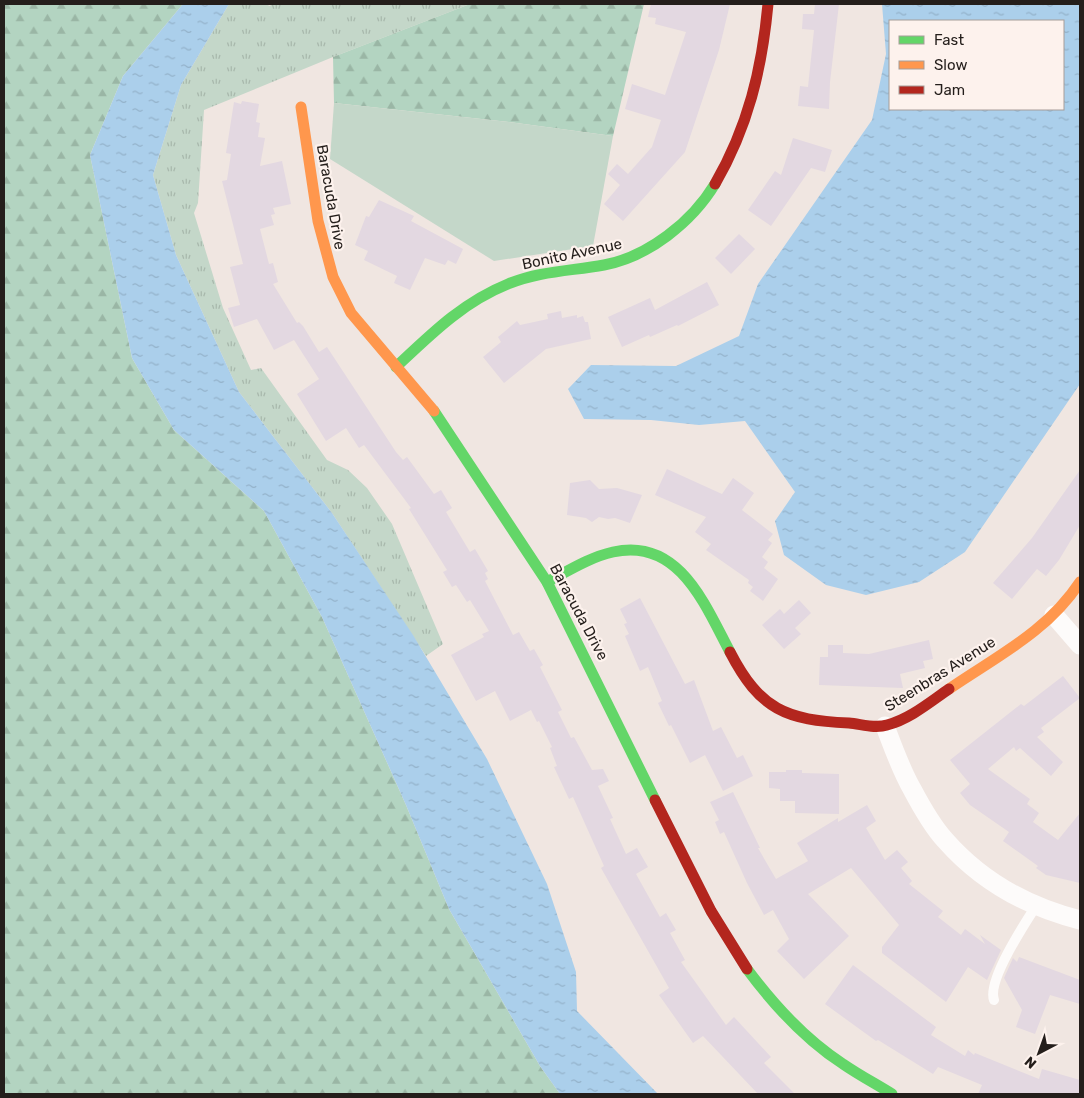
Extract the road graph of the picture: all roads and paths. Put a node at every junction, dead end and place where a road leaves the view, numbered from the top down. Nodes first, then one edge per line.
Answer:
1 (768, 4) edge
2 (301, 107) dead end
3 (396, 366) junction
4 (548, 582) junction
5 (1080, 582) edge
6 (1054, 616) junction
7 (1080, 645) edge
8 (885, 726) junction
9 (1036, 906) junction
10 (1080, 920) edge
11 (994, 1000) dead end
12 (892, 1094) edge

1 - 3 street, Bonito Avenue
2 - 3 street, Baracuda Drive
3 - 4 street, Baracuda Drive
4 - 8 street, Steenbras Avenue
4 - 12 street, Baracuda Drive
5 - 6 street, Steenbras Avenue
6 - 7 street
6 - 8 street, Steenbras Avenue
8 - 9 street
9 - 10 street
9 - 11 lane

